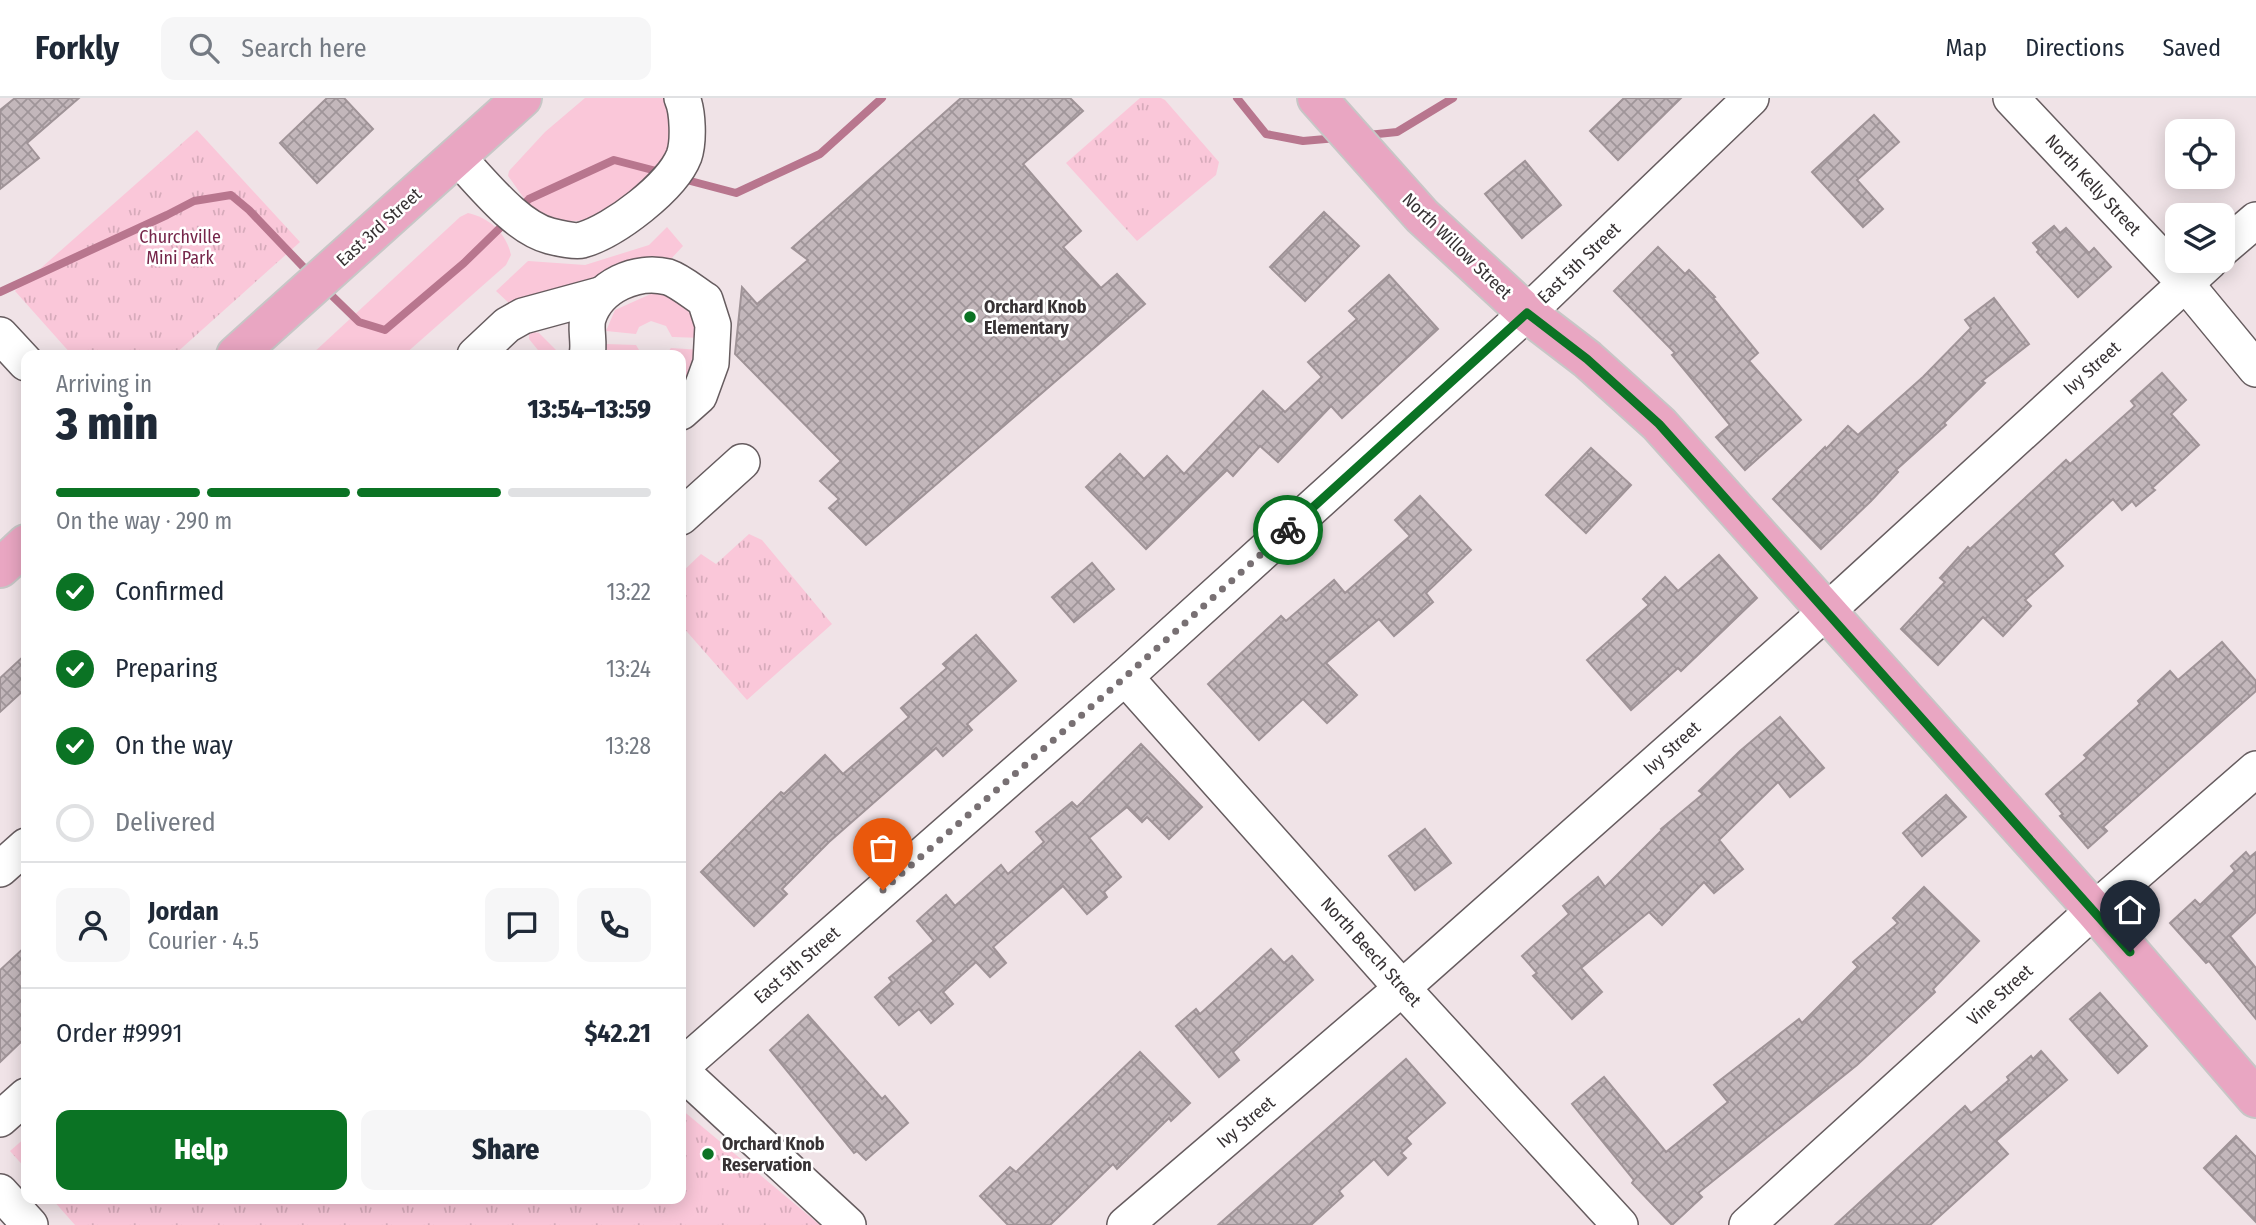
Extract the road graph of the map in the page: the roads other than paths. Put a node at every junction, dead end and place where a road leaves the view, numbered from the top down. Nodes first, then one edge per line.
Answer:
1 (522, 98) edge
2 (682, 98) edge
3 (1317, 98) edge
4 (1751, 98) edge
5 (2011, 98) edge
6 (457, 157) junction
7 (2256, 220) edge
8 (2235, 238) edge
9 (2165, 242) edge
10 (2196, 273) edge
11 (2198, 273) edge
12 (600, 295) junction
13 (1527, 313) junction
14 (0, 335) edge
15 (242, 350) edge
16 (480, 350) edge
17 (587, 350) edge
18 (21, 358) edge
19 (2256, 369) edge
20 (686, 408) edge
21 (742, 462) dead end
22 (686, 512) edge
23 (21, 549) edge
24 (0, 568) edge
25 (1826, 612) junction
26 (1125, 677) junction
27 (2256, 769) edge
28 (21, 850) edge
29 (0, 869) edge
30 (2094, 910) junction
31 (1402, 988) junction
32 (686, 1065) edge
33 (686, 1074) edge
34 (2256, 1098) edge
35 (21, 1100) edge
36 (0, 1119) edge
37 (0, 1192) edge
38 (30, 1225) edge
39 (848, 1225) edge
40 (1125, 1225) edge
41 (1620, 1225) edge
42 (1747, 1225) edge

1 - 6 main road, East 3rd Street
2 - 6 street
3 - 13 main road, North Willow Street
4 - 13 street, East 5th Street
5 - 9 street, North Kelly Street
6 - 15 main road, East 3rd Street
7 - 8 street
10 - 25 street, Ivy Street
11 - 19 street, North Kelly Street
12 - 16 street
12 - 17 street
12 - 20 street
13 - 25 main road, North Willow Street
13 - 26 street, East 5th Street
14 - 18 street
21 - 22 street
23 - 24 main road
25 - 30 main road, North Willow Street
25 - 31 street, Ivy Street
26 - 31 street, North Beech Street
26 - 32 street, East 5th Street
27 - 30 street, Vine Street
28 - 29 street
30 - 34 main road, North Willow Street
30 - 42 street, Vine Street
31 - 40 street, Ivy Street
31 - 41 street, North Beech Street
33 - 39 street
35 - 36 street
37 - 38 street

